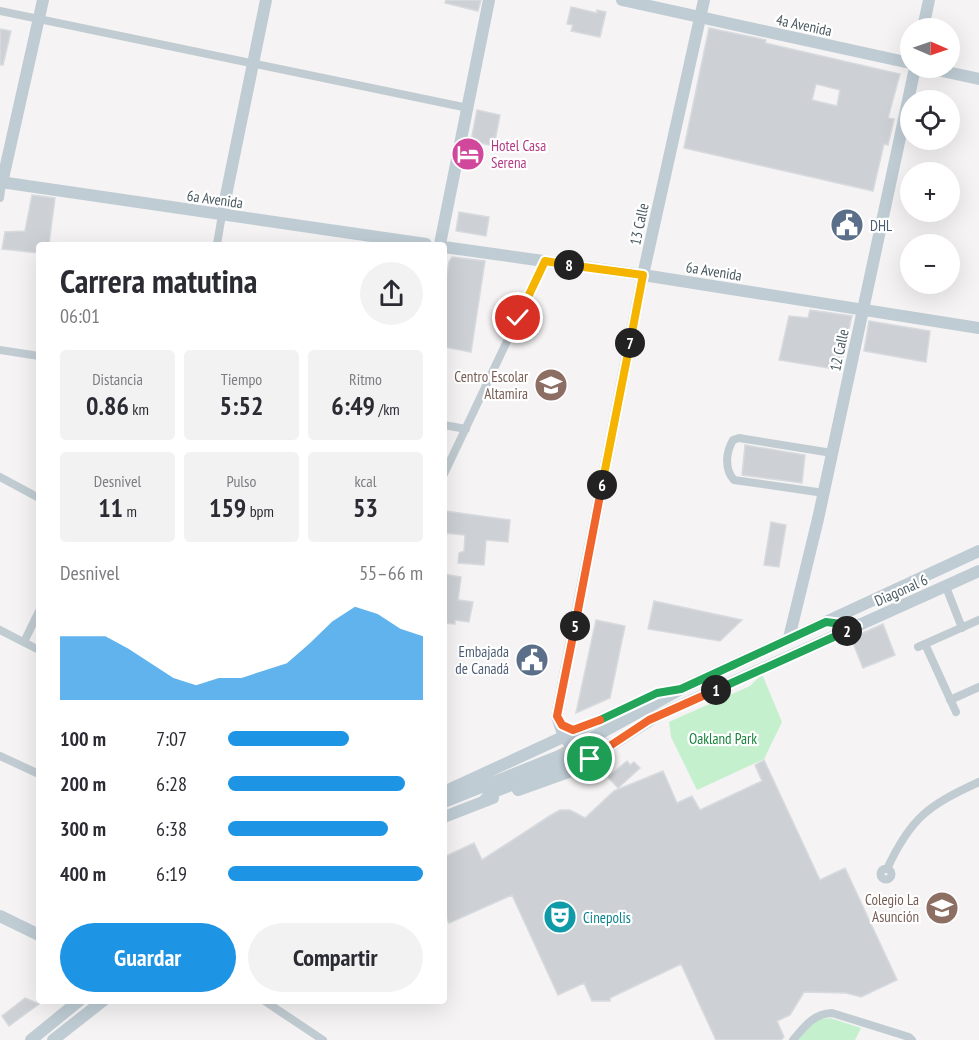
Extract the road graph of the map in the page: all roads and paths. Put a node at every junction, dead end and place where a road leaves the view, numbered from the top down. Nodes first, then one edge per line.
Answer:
1 (43, 0) edge
2 (266, 0) edge
3 (489, 0) edge
4 (622, 0) edge
5 (704, 0) edge
6 (929, 0) edge
7 (0, 11) edge
8 (700, 17) junction
9 (925, 18) edge
10 (39, 19) junction
11 (900, 61) edge
12 (252, 63) junction
13 (960, 75) edge
14 (913, 78) edge
15 (979, 79) edge
16 (468, 108) junction
17 (1, 182) edge
18 (0, 198) edge
19 (222, 215) junction
20 (217, 242) edge
21 (412, 242) edge
22 (440, 242) edge
23 (447, 247) edge
24 (545, 261) junction
25 (643, 275) junction
26 (862, 310) junction
27 (979, 328) edge
28 (0, 350) edge
29 (36, 356) edge
30 (447, 426) edge
31 (466, 429) junction
32 (832, 453) junction
33 (447, 468) edge
34 (0, 477) edge
35 (824, 493) junction
36 (36, 496) edge
37 (979, 551) edge
38 (979, 572) edge
39 (946, 587) junction
40 (800, 597) junction
41 (36, 617) edge
42 (979, 620) edge
43 (826, 622) junction
44 (857, 626) junction
45 (962, 628) junction
46 (0, 630) edge
47 (789, 638) junction
48 (24, 642) junction
49 (36, 648) edge
50 (979, 687) edge
51 (681, 689) junction
52 (950, 700) junction
53 (956, 712) dead end
54 (557, 716) junction
55 (578, 730) junction
56 (564, 737) junction
57 (588, 740) tunnel mouth
58 (0, 756) edge
59 (559, 756) tunnel mouth
60 (36, 773) edge
61 (979, 782) edge
62 (447, 791) edge
63 (485, 800) junction
64 (447, 801) edge
65 (447, 816) edge
66 (887, 869) dead end
67 (0, 916) edge
68 (36, 934) edge
69 (75, 1004) edge
70 (99, 1004) edge
71 (269, 1004) edge
72 (31, 1040) edge
73 (53, 1040) edge
74 (323, 1040) edge
75 (793, 1040) edge
76 (912, 1040) edge

1 - 10 street
2 - 12 street
3 - 16 street
4 - 8 street, 4a Avenida
5 - 8 street, 13 Calle
6 - 9 street
7 - 10 street
8 - 11 street, 4a Avenida
8 - 25 street, 13 Calle
10 - 12 street
10 - 17 street
12 - 16 street
12 - 19 street
13 - 15 street
14 - 26 street, 12 Calle
16 - 22 street
17 - 18 street
17 - 19 street, 6a Avenida
19 - 20 street
19 - 21 street, 6a Avenida
23 - 24 street, 6a Avenida
24 - 25 street, 6a Avenida
24 - 31 street
25 - 26 street, 6a Avenida
25 - 54 street, 13 Calle
26 - 27 street, 6a Avenida
26 - 32 street, 12 Calle
28 - 29 street
30 - 31 street
31 - 33 street
32 - 35 street, 12 Calle
32 - 35 street
34 - 36 street
35 - 40 street, 12 Calle
37 - 43 street, Diagonal 6
38 - 39 street, Diagonal 6
39 - 44 street, Diagonal 6
39 - 45 street
40 - 43 street
40 - 47 street, 12 Calle
41 - 48 street
42 - 45 street
43 - 44 street
43 - 47 street, Diagonal 6
44 - 63 street, Diagonal 6
45 - 52 street
46 - 48 street
47 - 51 street, Diagonal 6
48 - 49 street
50 - 52 street
51 - 55 street
51 - 57 street, Diagonal 6
52 - 53 street
54 - 55 street
54 - 56 street, 13 Calle
55 - 56 street
56 - 62 street
56 - 63 street, 13 Calle
58 - 60 street
59 - 64 street
61 - 66 street
63 - 65 street, Diagonal 6
67 - 68 street
69 - 72 street
70 - 73 street
71 - 74 street
75 - 76 street

